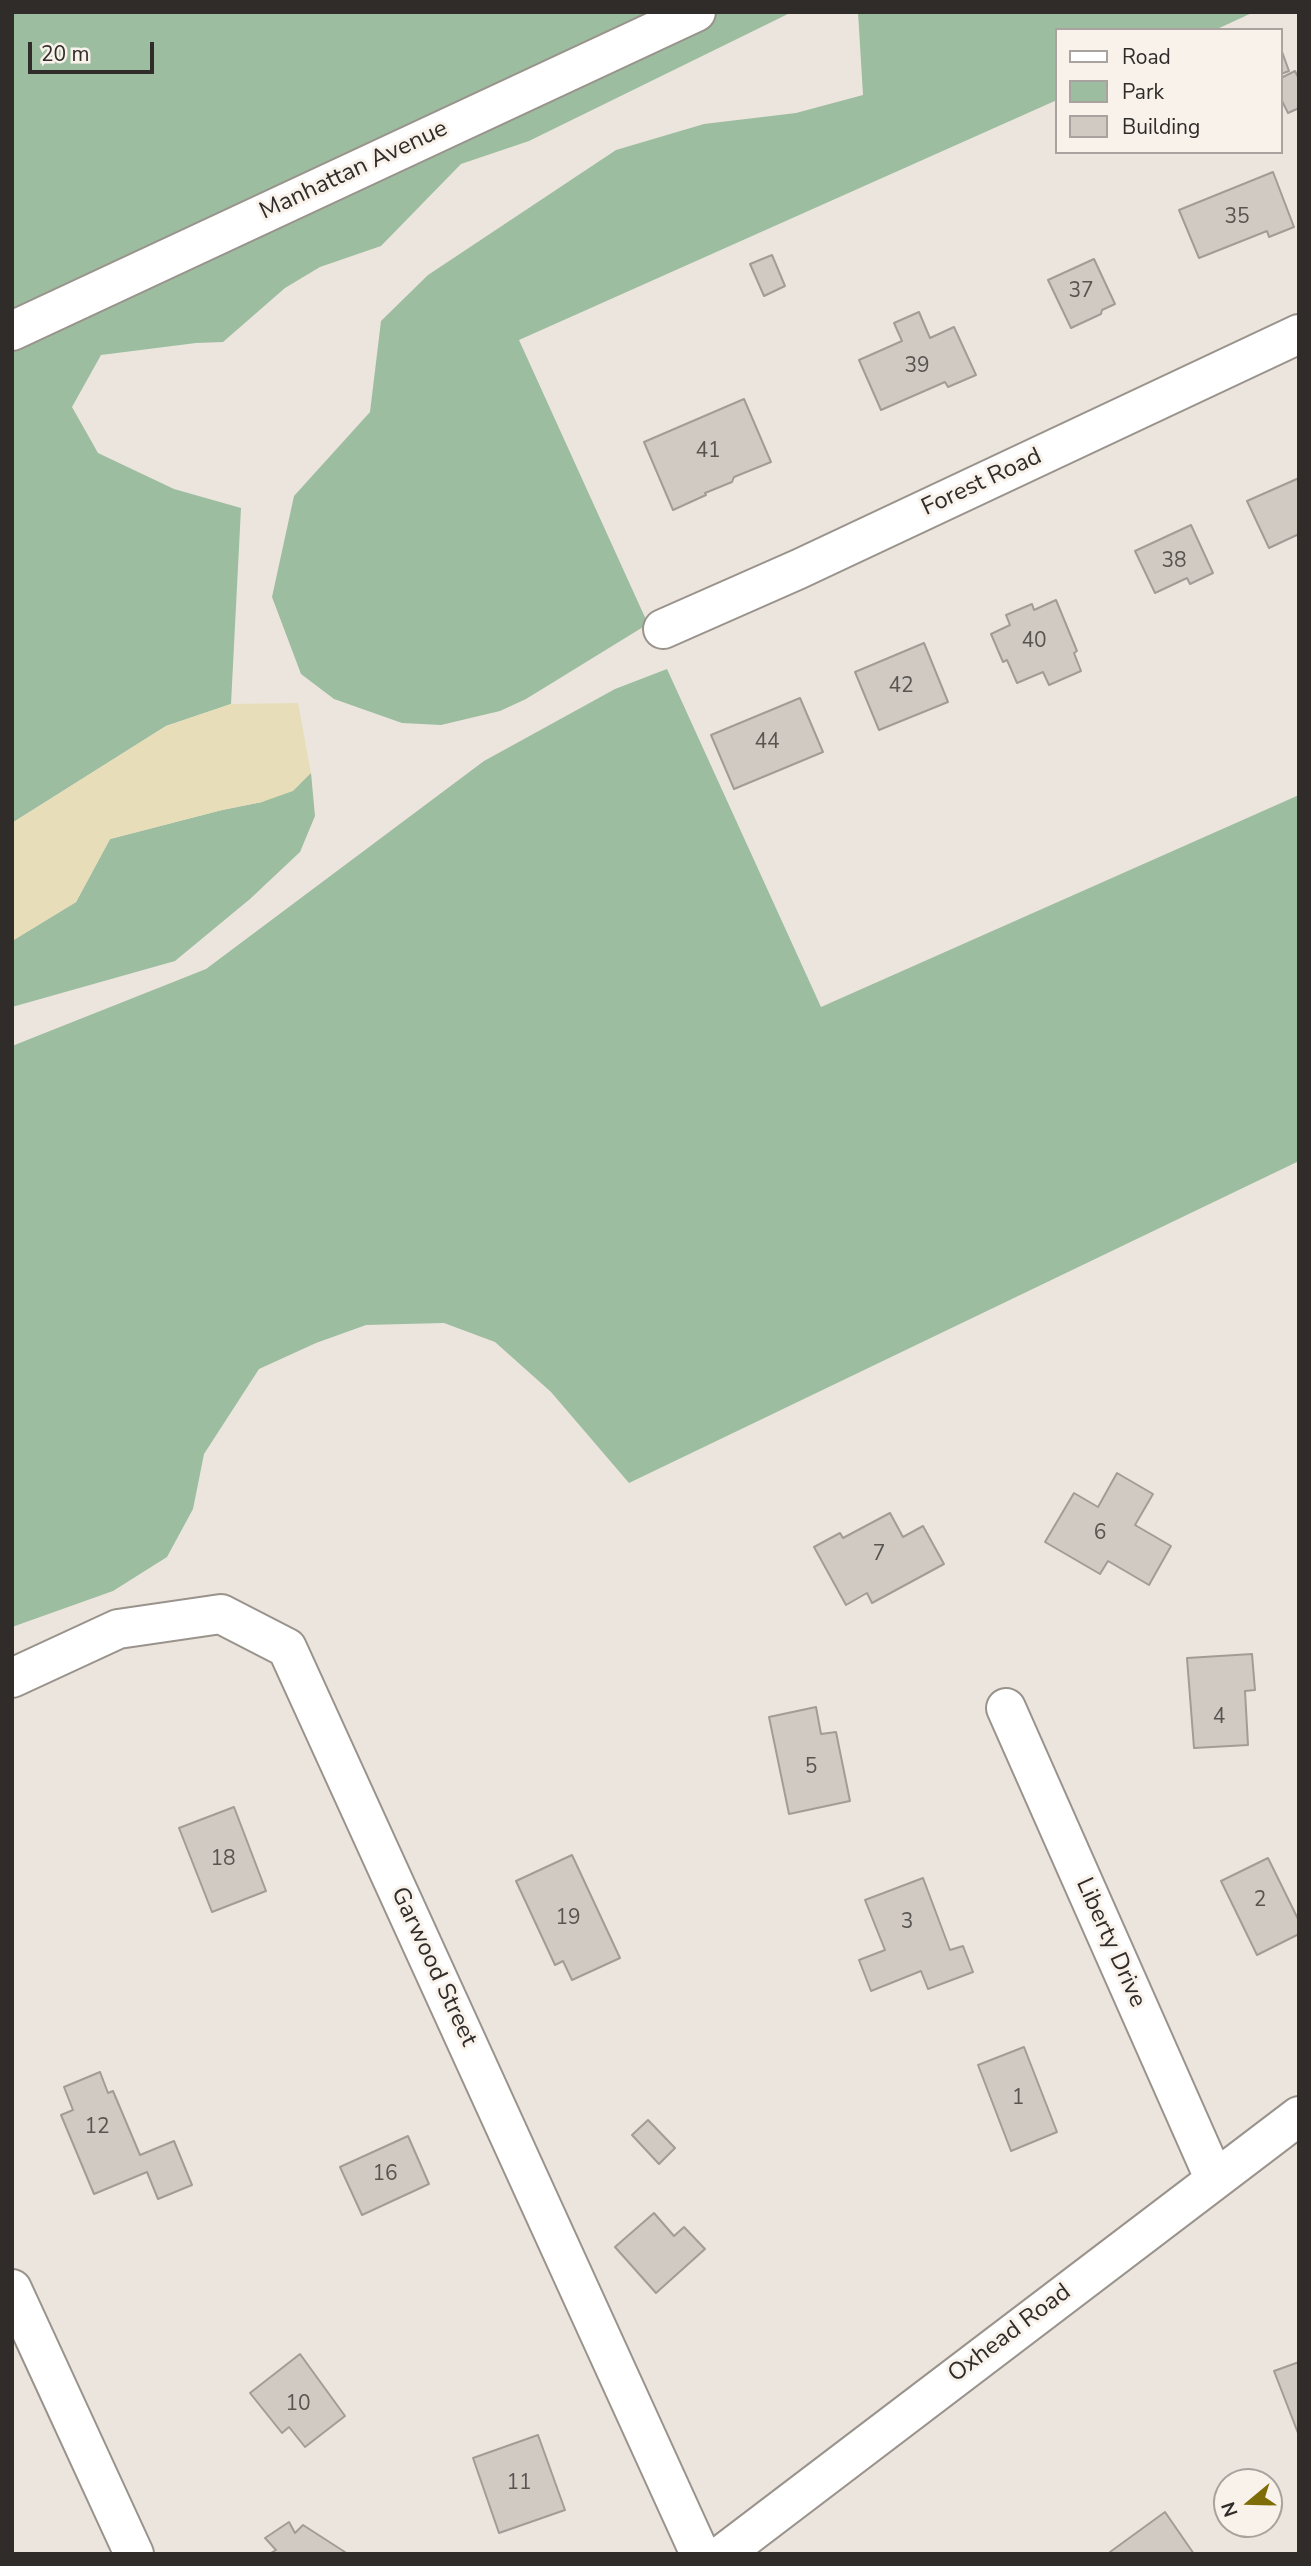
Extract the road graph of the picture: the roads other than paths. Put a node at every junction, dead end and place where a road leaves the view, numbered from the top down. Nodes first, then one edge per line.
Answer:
1 (696, 12) edge
2 (12, 331) edge
3 (1299, 334) edge
4 (663, 629) dead end
5 (12, 1677) edge
6 (1006, 1708) dead end
7 (1299, 2116) edge
8 (1214, 2178) junction
9 (12, 2289) edge
10 (134, 2554) edge
11 (700, 2554) edge
12 (723, 2554) edge

1 - 2 street, Manhattan Avenue
3 - 4 street, Forest Road
5 - 11 street, Garwood Street
6 - 8 street, Liberty Drive
7 - 8 street, Oxhead Road
8 - 12 street, Oxhead Road
9 - 10 street

